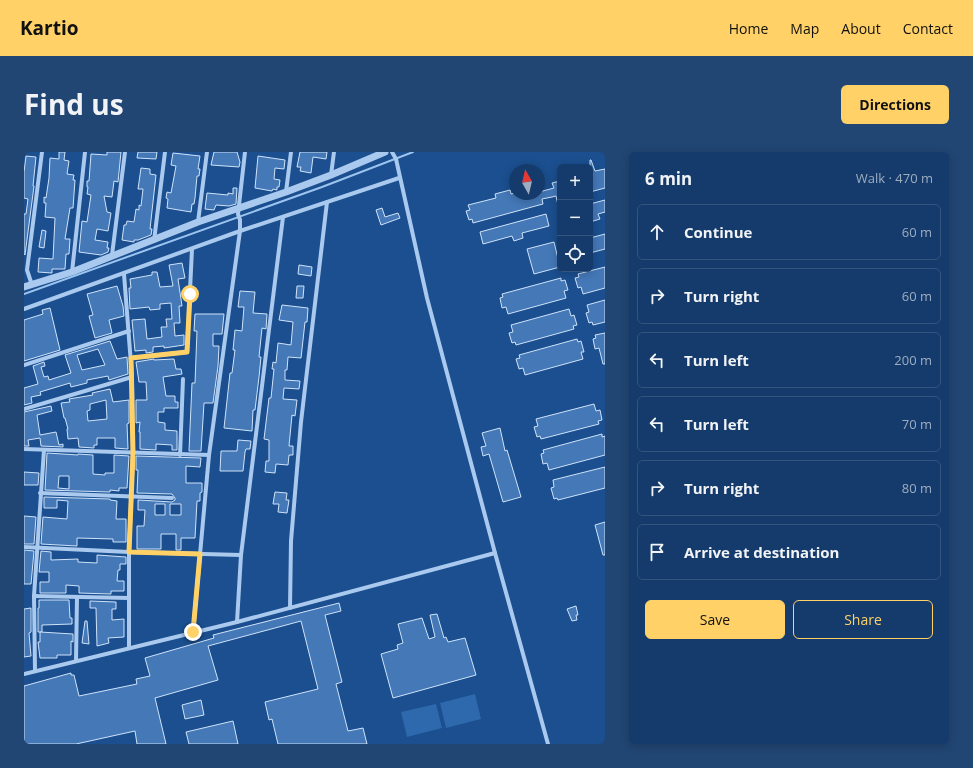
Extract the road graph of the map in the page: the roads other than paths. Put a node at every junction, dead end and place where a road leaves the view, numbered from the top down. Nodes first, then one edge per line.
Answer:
1 (42, 152) edge
2 (85, 152) edge
3 (126, 152) edge
4 (165, 152) edge
5 (207, 152) edge
6 (245, 152) edge
7 (291, 152) edge
8 (334, 152) edge
9 (385, 152) edge
10 (393, 153) edge
11 (376, 154) edge
12 (331, 175) junction
13 (399, 178) junction
14 (286, 192) junction
15 (327, 202) junction
16 (238, 211) junction
17 (283, 217) junction
18 (198, 222) junction
19 (240, 231) junction
20 (154, 241) junction
21 (192, 249) junction
22 (112, 255) junction
23 (72, 272) junction
24 (124, 274) junction
25 (32, 285) junction
26 (24, 287) edge
27 (24, 309) edge
28 (129, 331) junction
29 (131, 358) junction
30 (24, 365) edge
31 (132, 377) junction
32 (183, 379) dead end
33 (24, 409) edge
34 (24, 449) edge
35 (44, 450) junction
36 (133, 453) junction
37 (180, 455) junction
38 (209, 455) junction
39 (40, 493) junction
40 (131, 497) junction
41 (172, 498) dead end
42 (24, 547) edge
43 (38, 548) junction
44 (129, 552) junction
45 (495, 553) junction
46 (200, 554) junction
47 (241, 555) junction
48 (34, 596) junction
49 (77, 597) junction
50 (129, 598) junction
51 (290, 608) junction
52 (237, 622) junction
53 (193, 632) junction
54 (130, 648) junction
55 (76, 661) junction
56 (35, 671) junction
57 (24, 674) edge
58 (548, 744) edge

1 - 25 street
2 - 23 street
3 - 22 street
4 - 20 street
5 - 18 street
6 - 16 street
7 - 14 street
8 - 12 street
9 - 11 street
10 - 13 street
11 - 12 street
12 - 14 street
13 - 15 street
13 - 45 street
14 - 16 street
15 - 17 street
15 - 51 street
16 - 18 street
16 - 19 street
17 - 19 street
17 - 47 street
18 - 20 street
19 - 21 street
19 - 38 street
20 - 22 street
21 - 24 street
21 - 29 street
22 - 23 street
23 - 25 street
24 - 27 street
24 - 28 street
25 - 26 street
28 - 29 street
28 - 30 street
29 - 31 street
31 - 33 street
31 - 36 street
32 - 37 street
34 - 35 street
35 - 36 street
35 - 39 street
36 - 37 street
36 - 40 street
37 - 38 street
38 - 46 street
39 - 40 street
39 - 43 street
40 - 41 street
40 - 44 street
42 - 43 street
43 - 44 street
43 - 48 street
44 - 46 street
44 - 50 street
45 - 51 street
45 - 58 street
46 - 47 street
46 - 53 street
47 - 52 street
48 - 49 street
48 - 56 street
49 - 50 street
49 - 55 street
50 - 54 street
51 - 52 street
52 - 53 street
53 - 54 street
54 - 55 street
55 - 56 street
56 - 57 street

